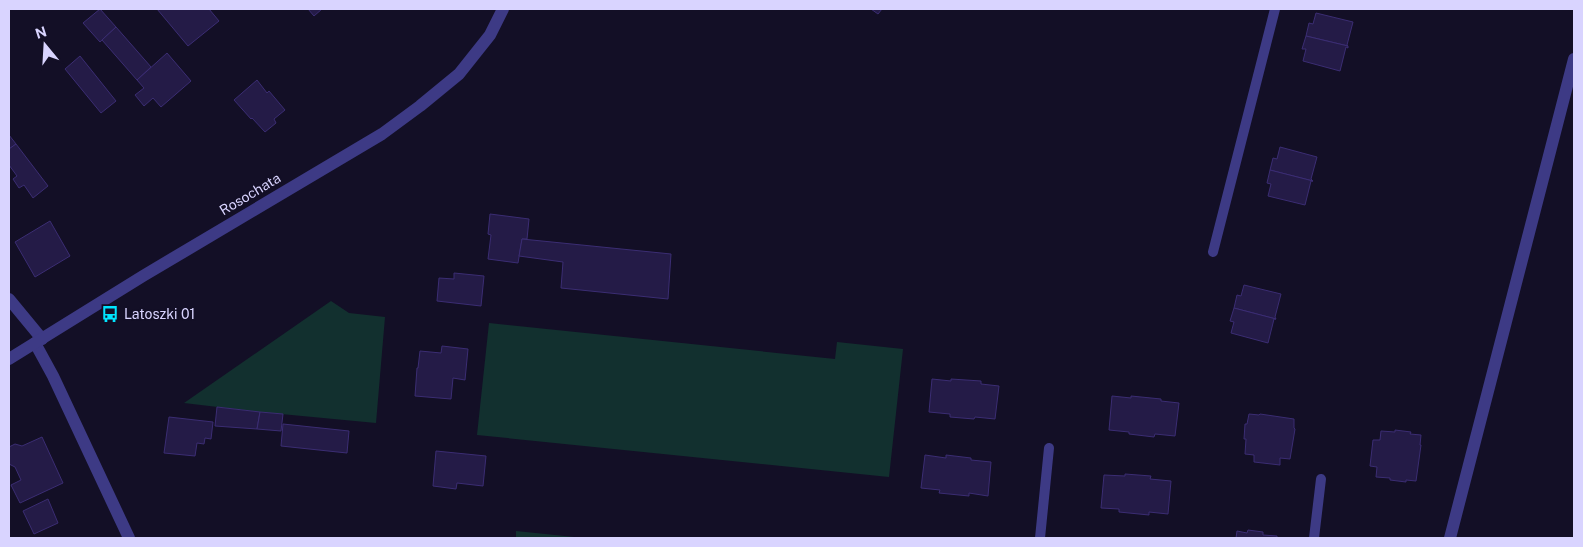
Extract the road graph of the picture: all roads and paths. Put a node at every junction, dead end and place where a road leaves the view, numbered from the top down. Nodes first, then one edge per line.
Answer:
1 (502, 9) edge
2 (1275, 9) edge
3 (1574, 58) edge
4 (1213, 252) dead end
5 (9, 299) edge
6 (38, 341) junction
7 (9, 359) edge
8 (1049, 448) dead end
9 (1321, 479) dead end
10 (129, 538) edge
11 (1040, 538) edge
12 (1314, 538) edge
13 (1450, 538) edge

1 - 6 street, Rosochata
2 - 4 lane
3 - 13 street
5 - 6 street
6 - 7 street, Rosochata
6 - 10 street
8 - 11 lane
9 - 12 lane

